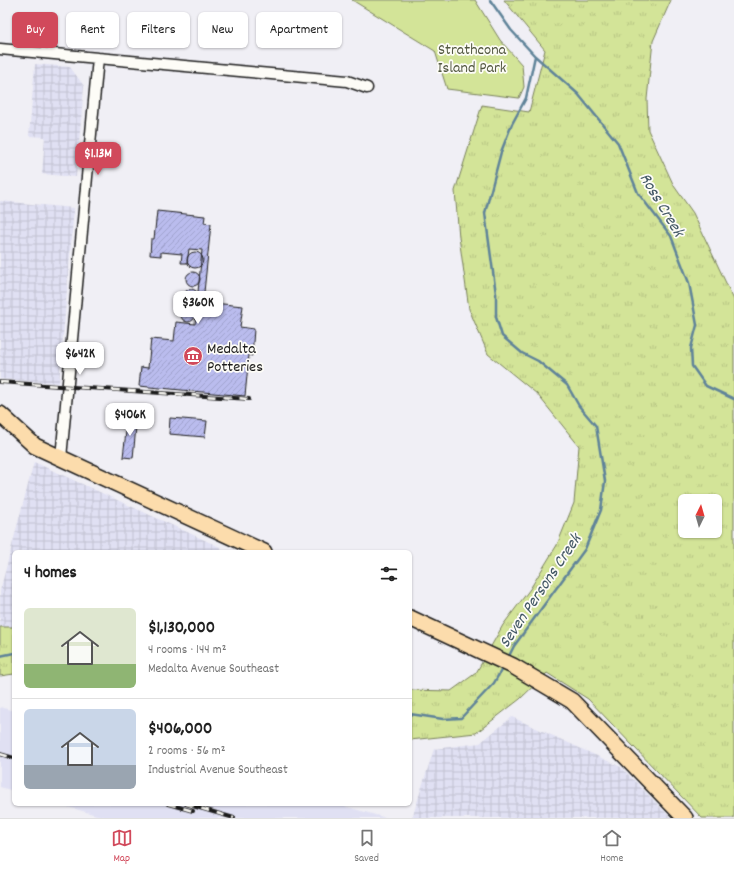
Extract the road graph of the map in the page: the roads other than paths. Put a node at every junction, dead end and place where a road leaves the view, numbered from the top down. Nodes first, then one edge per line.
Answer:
1 (0, 49) edge
2 (98, 58) junction
3 (367, 88) dead end
4 (0, 414) edge
5 (61, 458) junction
6 (260, 550) edge
7 (412, 619) edge
8 (685, 818) edge

1 - 2 street
2 - 3 street
2 - 5 street
4 - 5 main road
5 - 6 main road
7 - 8 main road

